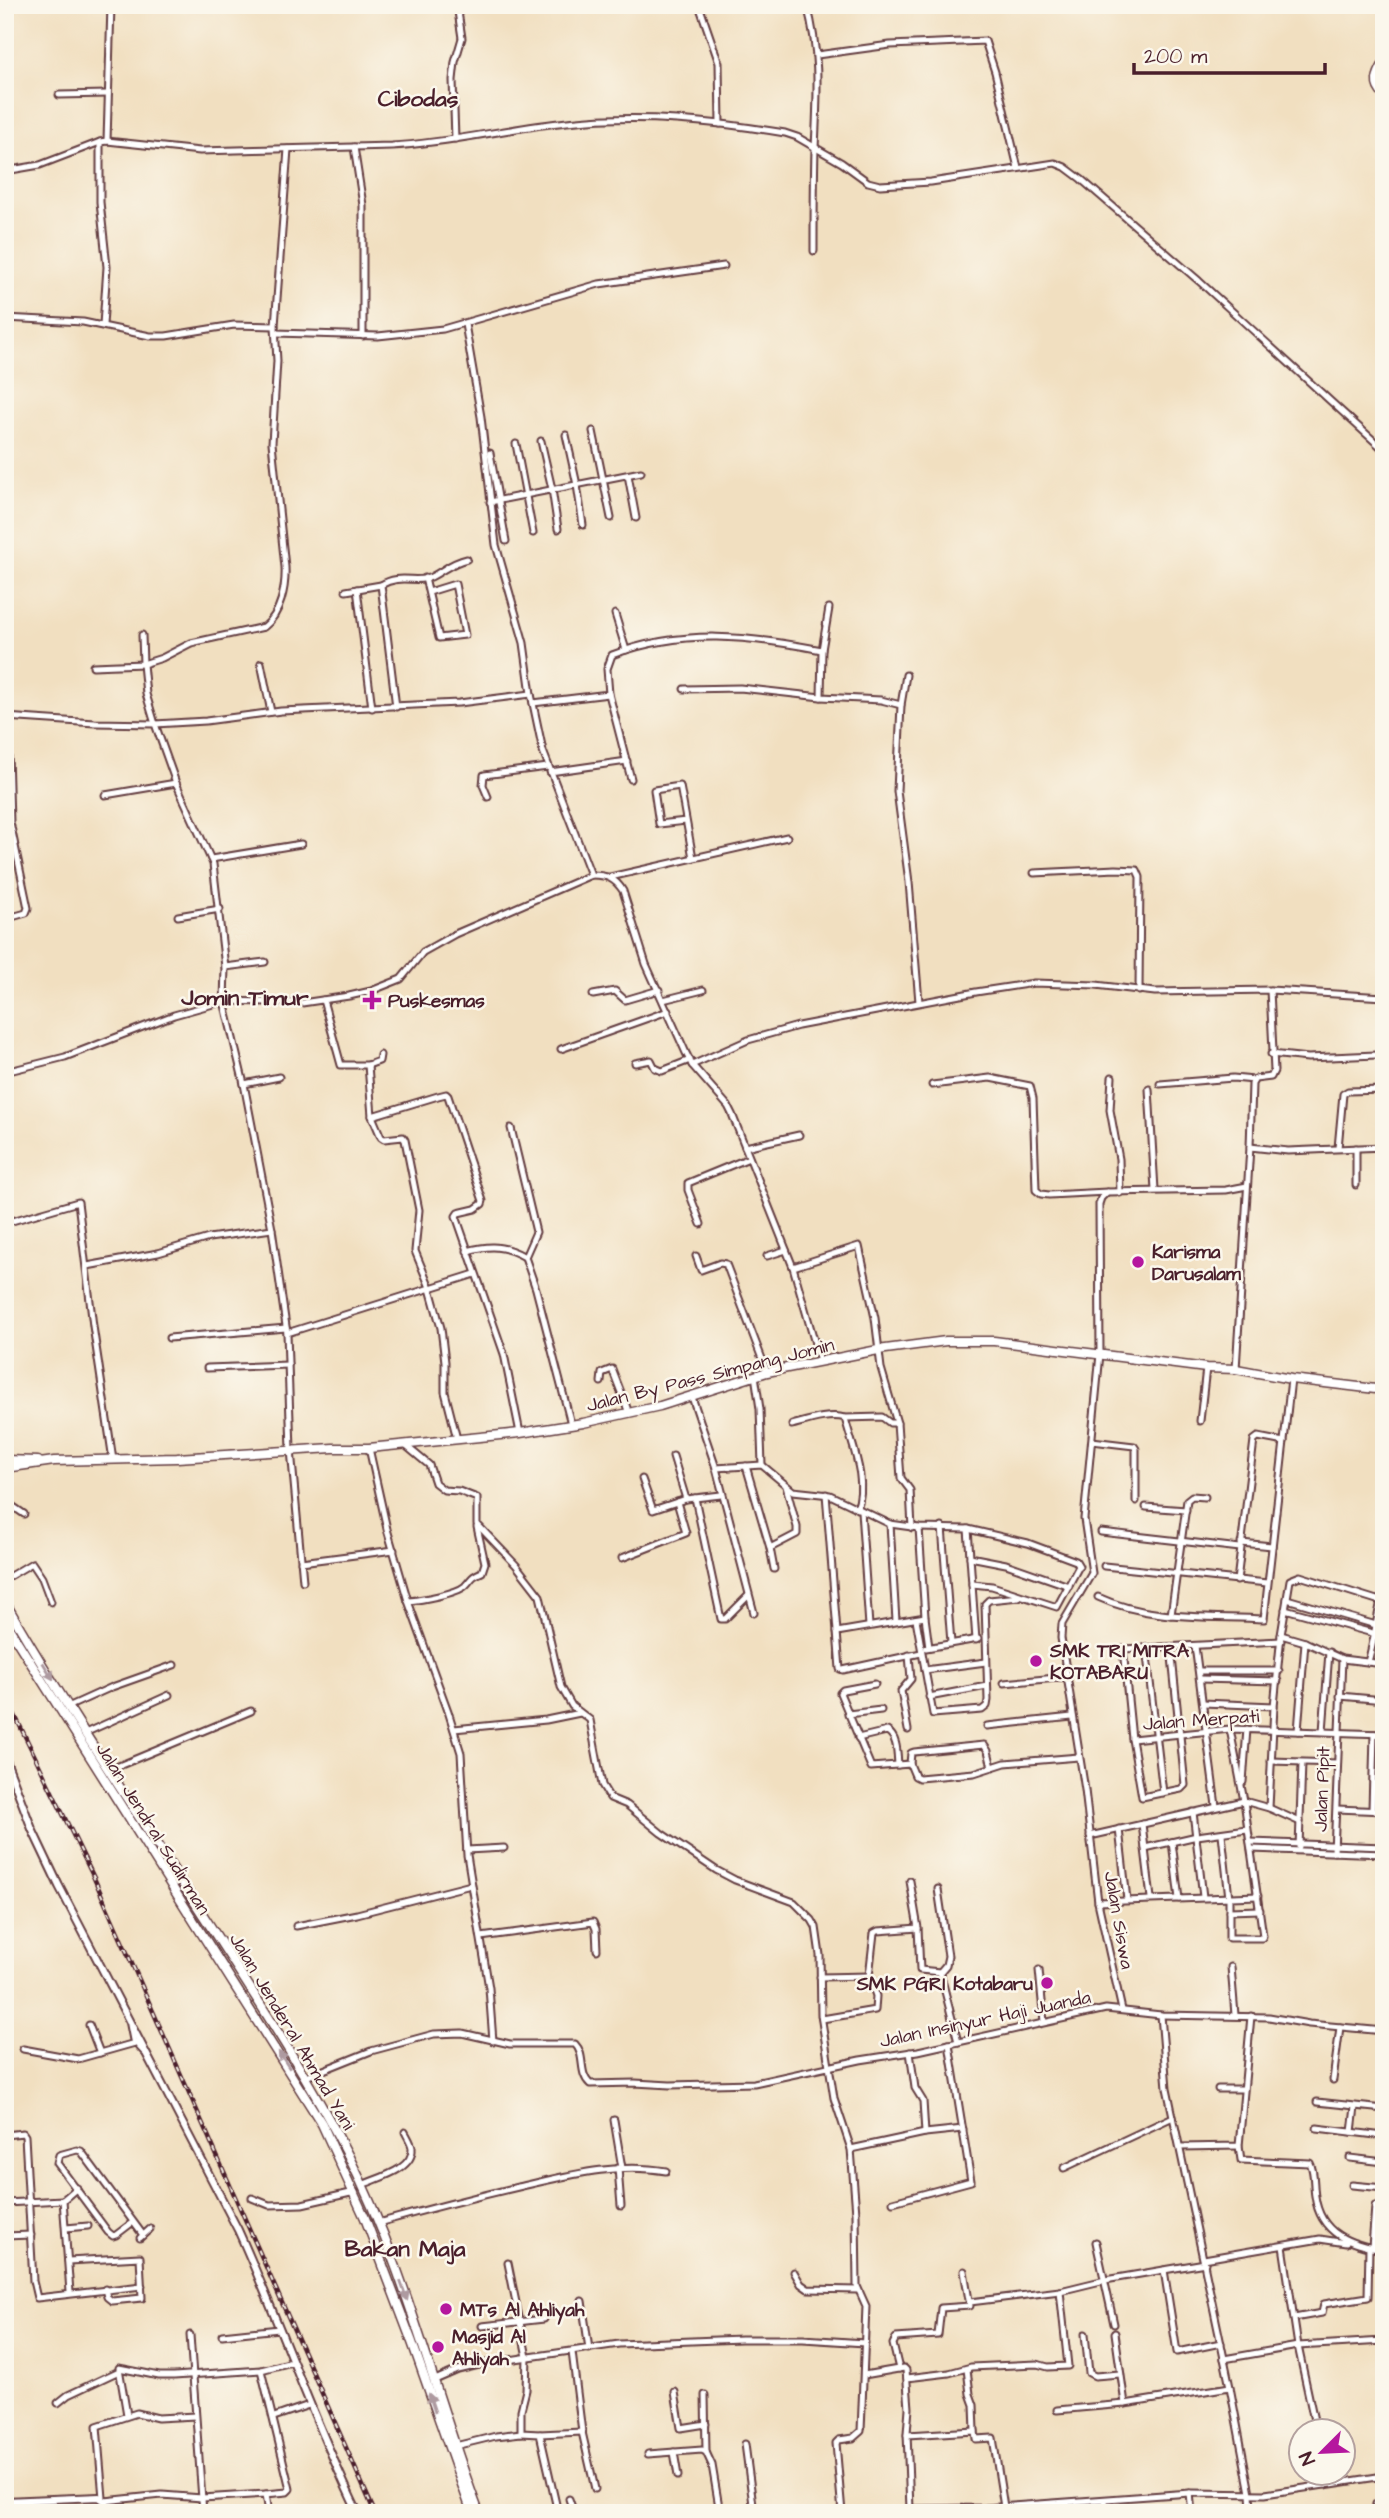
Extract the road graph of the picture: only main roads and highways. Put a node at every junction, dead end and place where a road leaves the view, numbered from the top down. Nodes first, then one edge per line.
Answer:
1 (1384, 62) edge
2 (1384, 96) edge
3 (1384, 1390) edge
4 (5, 1460) edge
5 (41, 1462) junction
6 (5, 1468) edge
7 (5, 1602) edge
8 (5, 1622) edge
9 (472, 2513) edge
10 (479, 2513) edge

1 - 2 main road
3 - 5 highway, Jalan By Pass Simpang Jomin
4 - 5 highway, Jalan By Pass Simpang Jomin
5 - 6 highway, Jalan By Pass Simpang Jomin
7 -> 10 highway, Jalan Jenderal Ahmad Yani
9 -> 8 highway, Jalan Jendral Sudirman

